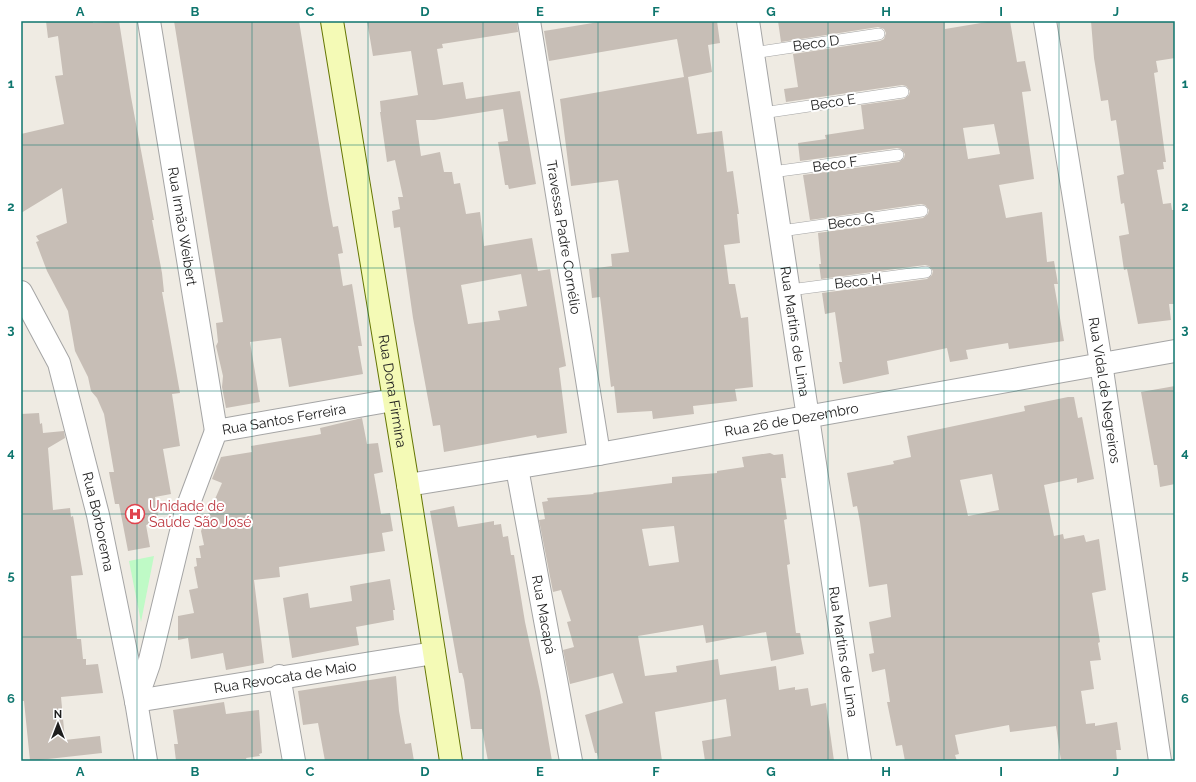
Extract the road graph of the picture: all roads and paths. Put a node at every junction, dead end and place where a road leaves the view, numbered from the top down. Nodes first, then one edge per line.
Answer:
1 (149, 21) edge
2 (332, 21) edge
3 (529, 21) edge
4 (748, 21) edge
5 (1045, 21) edge
6 (879, 34) dead end
7 (753, 53) junction
8 (903, 92) dead end
9 (762, 113) junction
10 (898, 155) dead end
11 (772, 172) junction
12 (922, 211) dead end
13 (781, 231) junction
14 (926, 272) dead end
15 (790, 290) junction
16 (21, 292) edge
17 (1175, 351) edge
18 (1101, 363) junction
19 (393, 400) junction
20 (808, 416) junction
21 (216, 431) junction
22 (599, 454) junction
23 (517, 468) junction
24 (408, 485) junction
25 (434, 652) junction
26 (279, 676) junction
27 (136, 701) junction
28 (146, 761) edge
29 (294, 761) edge
30 (451, 761) edge
31 (571, 761) edge
32 (860, 761) edge
33 (1160, 761) edge

1 - 21 street, Rua Irmão Weibert
2 - 19 street, Rua Dona Firmina
3 - 22 street, Travessa Padre Cornélio
4 - 7 street, Rua Martins de Lima
5 - 18 street, Rua Vidal de Negreiros
6 - 7 lane, Beco D
7 - 9 street, Rua Martins de Lima
8 - 9 lane, Beco E
9 - 11 street, Rua Martins de Lima
10 - 11 lane, Beco F
11 - 13 street, Rua Martins de Lima
12 - 13 lane, Beco G
13 - 15 street, Rua Martins de Lima
14 - 15 lane, Beco H
15 - 20 street, Rua Martins de Lima
16 - 27 street, Rua Borborema
17 - 18 street, Rua 26 de Dezembro
18 - 20 street, Rua 26 de Dezembro
18 - 33 street, Rua Vidal de Negreiros
19 - 21 street, Rua Santos Ferreira
19 - 24 street, Rua Dona Firmina
20 - 22 street, Rua 26 de Dezembro
20 - 32 street, Rua Martins de Lima
21 - 27 street, Rua Santos Ferreira
22 - 23 street, Rua 26 de Dezembro
23 - 24 street, Rua 26 de Dezembro
23 - 31 street, Rua Macapá
24 - 25 street, Rua Dona Firmina
25 - 26 street, Rua Revocata de Maio
25 - 30 street, Rua Dona Firmina
26 - 27 street, Rua Revocata de Maio
26 - 29 street
27 - 28 street, Rua Borborema

